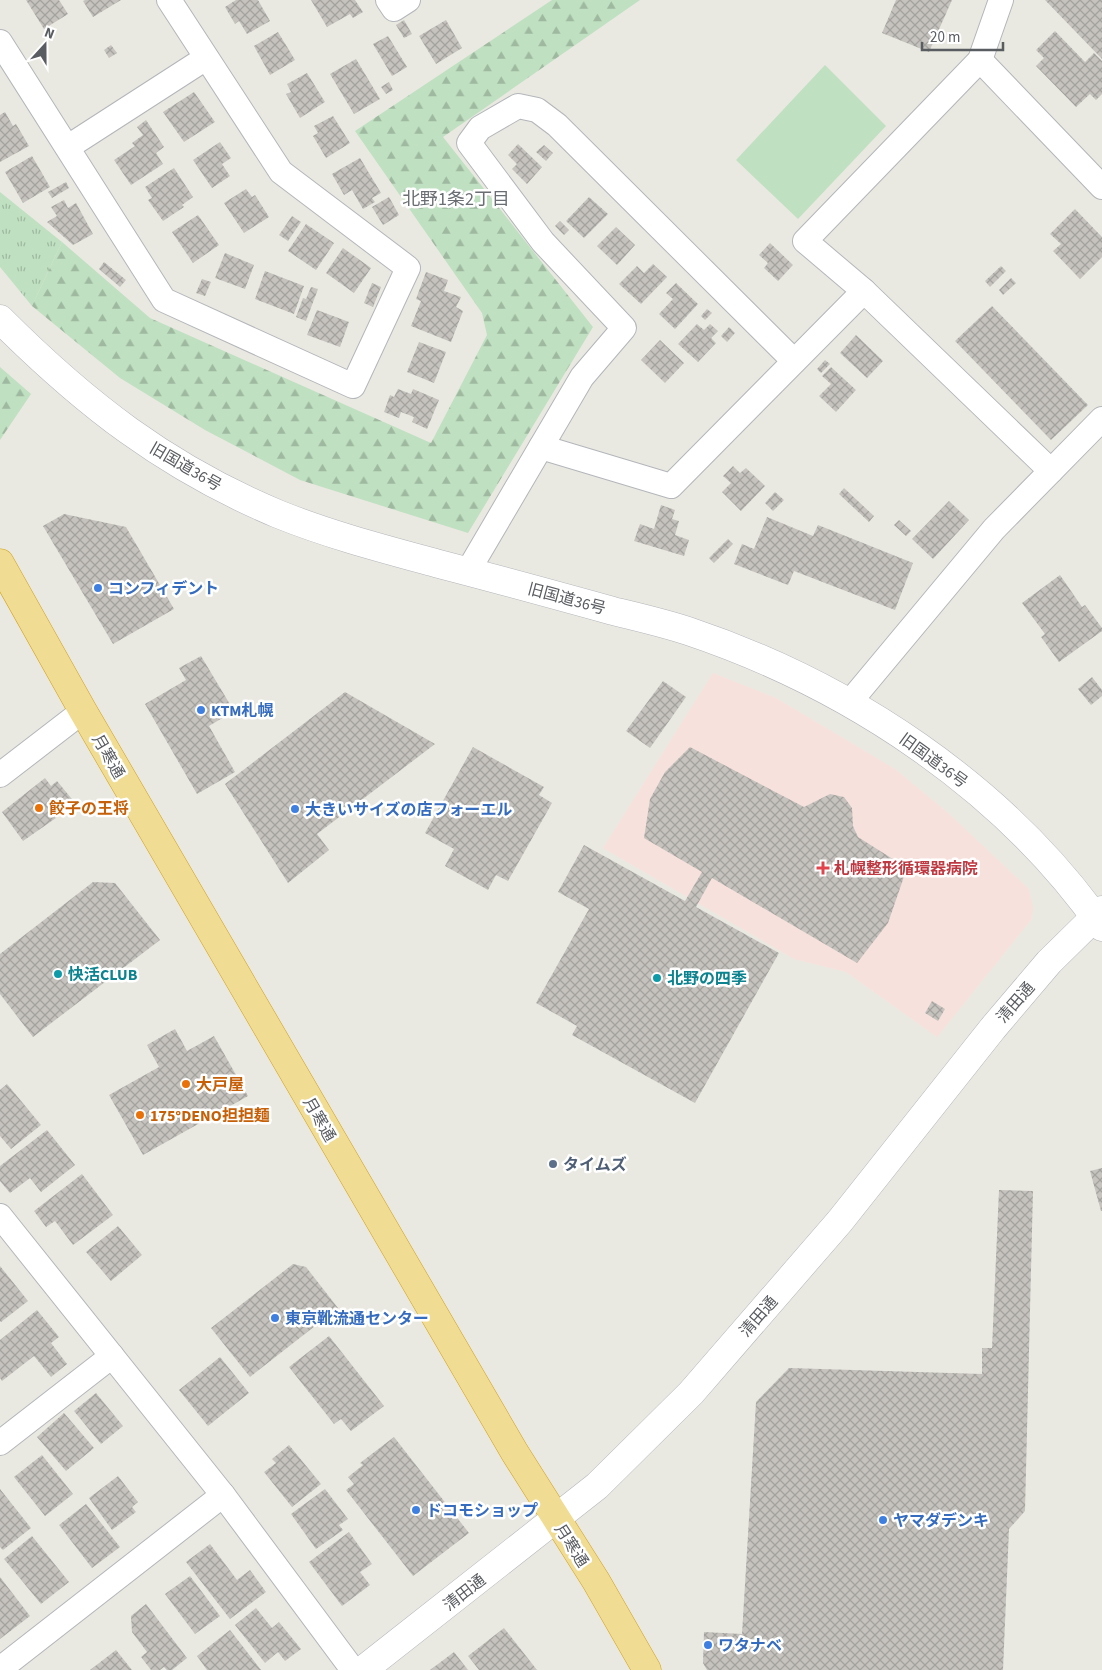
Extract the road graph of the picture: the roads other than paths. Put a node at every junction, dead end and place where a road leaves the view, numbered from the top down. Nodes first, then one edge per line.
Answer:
1 (169, 0) edge
2 (388, 0) edge
3 (408, 0) edge
4 (1001, 0) edge
5 (0, 42) edge
6 (206, 58) junction
7 (980, 60) junction
8 (68, 147) junction
9 (1102, 187) edge
10 (864, 291) junction
11 (0, 319) edge
12 (794, 361) junction
13 (1102, 419) edge
14 (542, 448) junction
15 (1051, 471) junction
16 (0, 563) edge
17 (468, 571) junction
18 (849, 703) junction
19 (84, 711) junction
20 (0, 775) edge
21 (1100, 918) edge
22 (0, 1216) edge
23 (112, 1356) junction
24 (0, 1443) edge
25 (223, 1495) junction
26 (555, 1520) junction
27 (0, 1669) edge
28 (352, 1670) edge
29 (363, 1670) edge
30 (648, 1670) edge

1 - 6 street
2 - 3 street
4 - 7 street
5 - 8 street
6 - 8 street
6 - 8 street
7 - 9 street
7 - 10 street
10 - 12 street
10 - 15 street
11 - 17 street, 旧国道36号
12 - 14 street
12 - 14 street
13 - 15 street
14 - 17 street
15 - 18 street
16 - 19 highway, 月寒通
17 - 18 street, 旧国道36号
18 - 21 street, 旧国道36号
19 - 20 street
19 - 26 highway, 月寒通
21 - 26 street, 清田通
22 - 23 street
23 - 24 street
23 - 25 street
25 - 27 street
25 - 28 street
26 - 29 street, 清田通
26 - 30 highway, 月寒通

